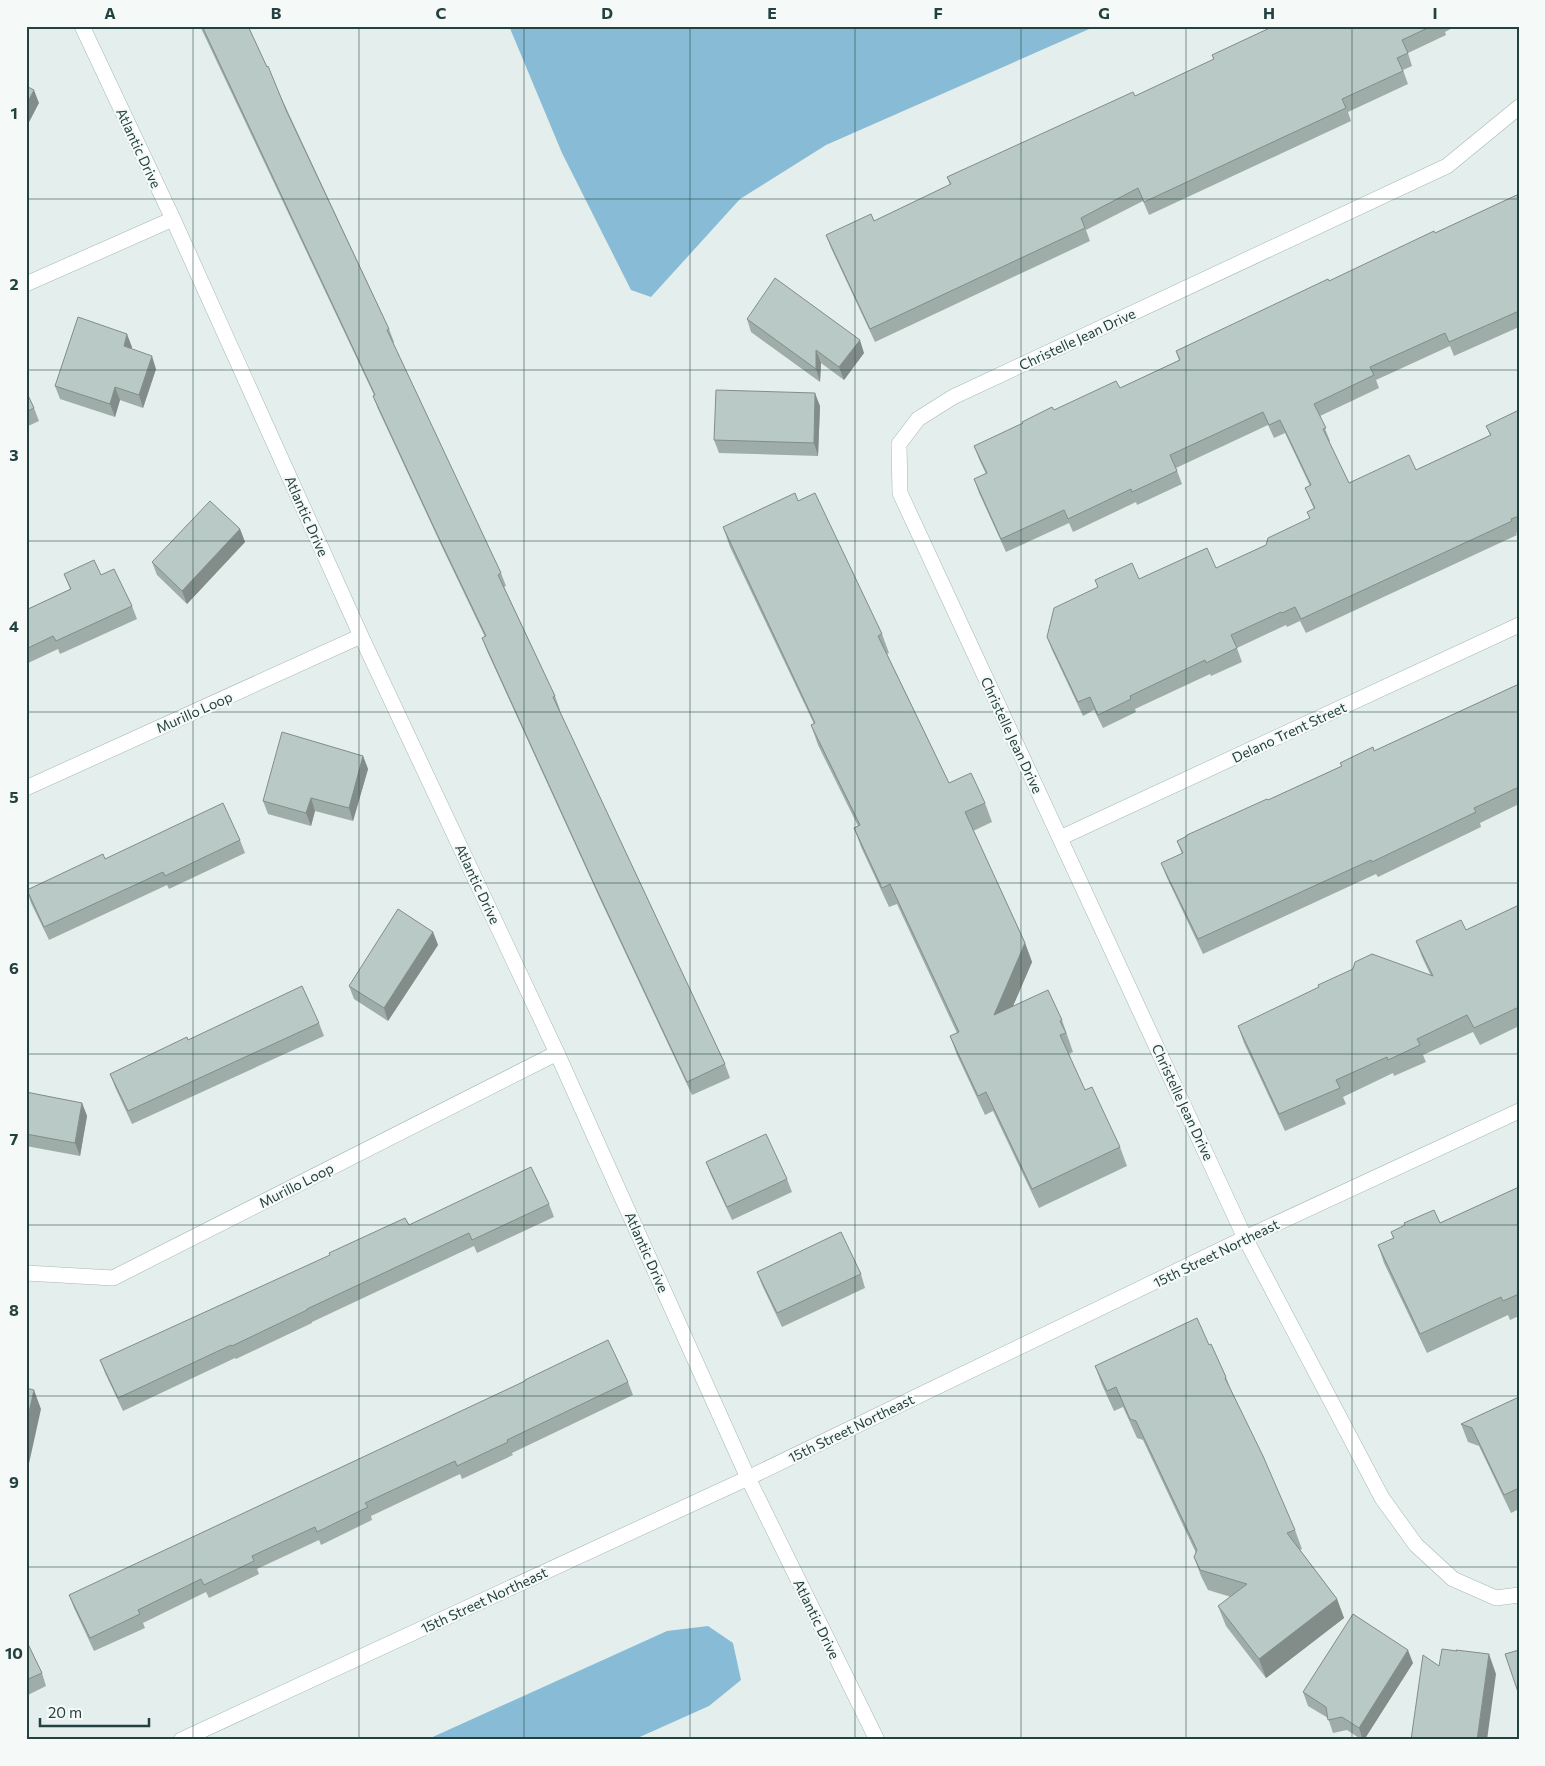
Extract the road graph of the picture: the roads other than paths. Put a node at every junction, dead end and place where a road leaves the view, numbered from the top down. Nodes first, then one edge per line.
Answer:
1 (82, 26) edge
2 (1519, 107) edge
3 (173, 219) junction
4 (26, 284) edge
5 (1519, 625) edge
6 (361, 636) junction
7 (26, 788) edge
8 (1060, 838) junction
9 (557, 1052) junction
10 (1519, 1111) edge
11 (1245, 1238) junction
12 (26, 1273) edge
13 (748, 1478) junction
14 (1519, 1595) edge
15 (181, 1740) edge
16 (877, 1740) edge

1 - 3 street, Atlantic Drive
2 - 8 street, Christelle Jean Drive
3 - 4 street
3 - 6 street, Atlantic Drive
5 - 8 street, Delano Trent Street
6 - 7 street, Murillo Loop
6 - 9 street, Atlantic Drive
8 - 11 street, Christelle Jean Drive
9 - 12 street, Murillo Loop
9 - 13 street, Atlantic Drive
10 - 11 street, 15th Street Northeast
11 - 13 street, 15th Street Northeast
11 - 14 street, Christelle Jean Drive
13 - 15 street, 15th Street Northeast
13 - 16 street, Atlantic Drive

